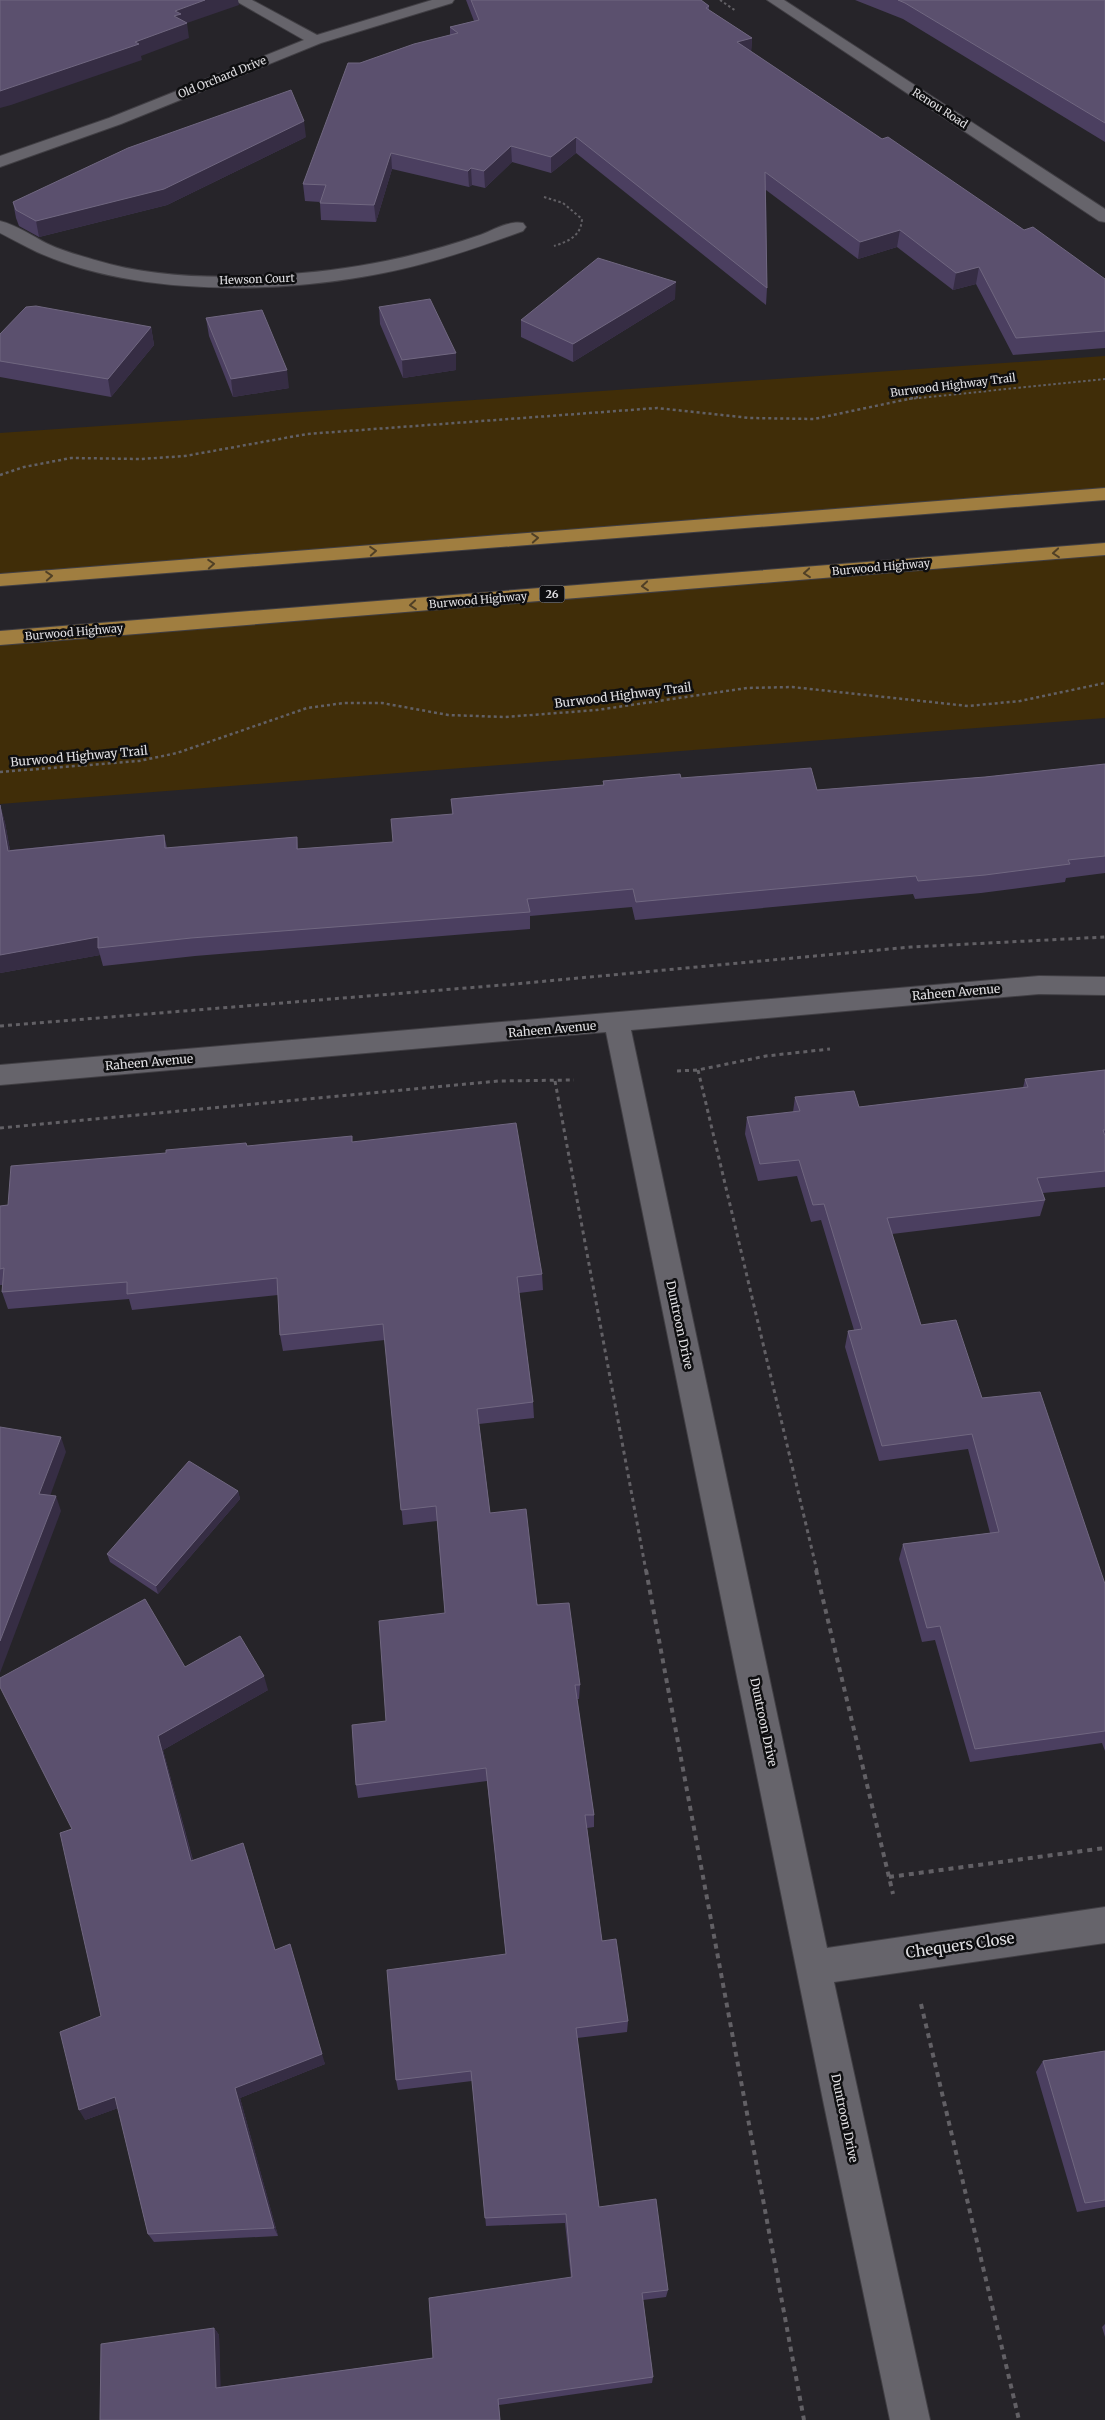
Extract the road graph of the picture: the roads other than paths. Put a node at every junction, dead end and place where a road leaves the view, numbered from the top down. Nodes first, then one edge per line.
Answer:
1 (241, 0) edge
2 (447, 0) edge
3 (774, 0) edge
4 (316, 40) junction
5 (0, 162) edge
6 (1105, 216) edge
7 (0, 226) edge
8 (517, 227) dead end
9 (1105, 494) edge
10 (1105, 549) edge
11 (0, 580) edge
12 (0, 638) edge
13 (1105, 986) edge
14 (617, 1023) junction
15 (0, 1075) edge
16 (1105, 1925) edge
17 (815, 1967) junction
18 (910, 2420) edge

1 - 4 street
2 - 4 street, Old Orchard Drive
3 - 6 street, Renou Road
4 - 5 street, Old Orchard Drive
7 - 8 street, Hewson Court
11 -> 9 highway
10 -> 12 highway, Burwood Highway / 26
13 - 14 street, Raheen Avenue
14 - 15 street, Raheen Avenue
14 - 17 street, Duntroon Drive
16 - 17 street, Chequers Close
17 - 18 street, Duntroon Drive

